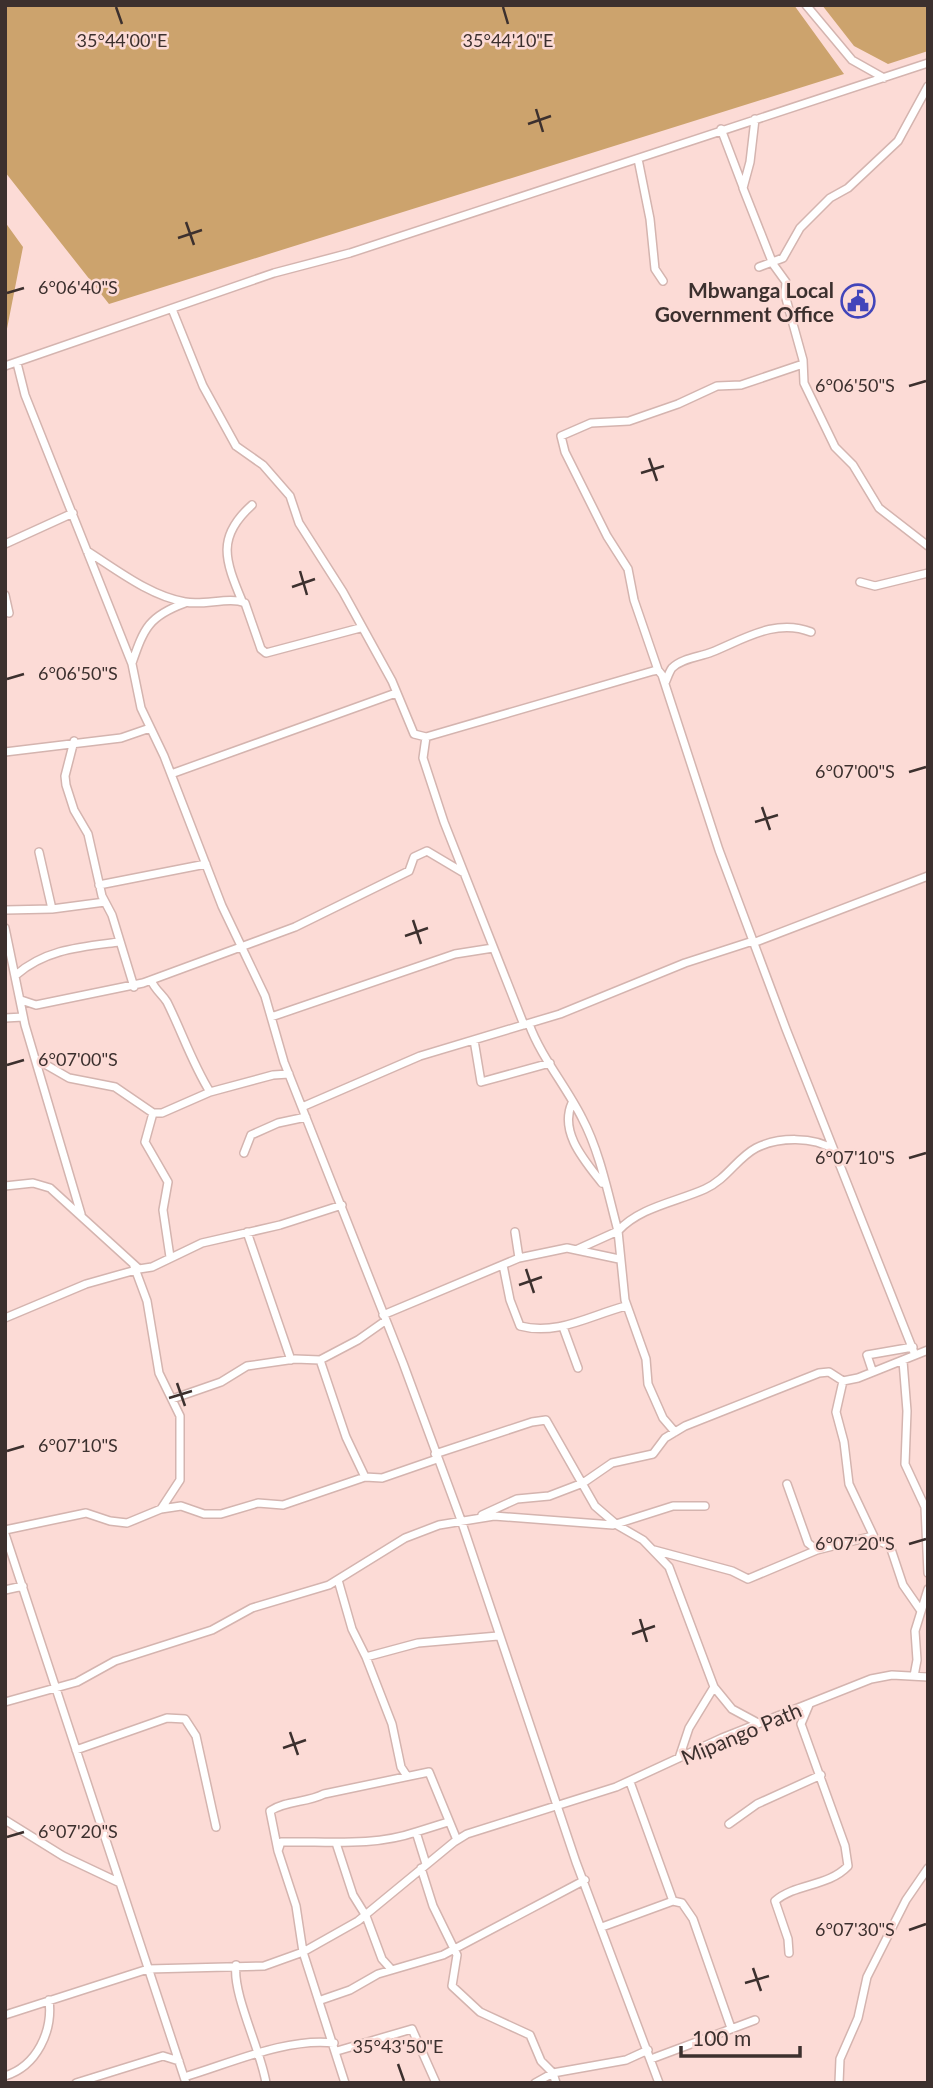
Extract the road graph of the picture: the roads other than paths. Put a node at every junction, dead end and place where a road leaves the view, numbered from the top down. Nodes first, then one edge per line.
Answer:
1 (806, 5) edge
2 (928, 63) edge
3 (884, 78) junction
4 (928, 86) edge
5 (755, 119) junction
6 (721, 129) junction
7 (638, 159) junction
8 (743, 188) junction
9 (773, 264) junction
10 (759, 267) dead end
11 (663, 281) dead end
12 (172, 309) junction
13 (17, 363) junction
14 (803, 364) junction
15 (5, 366) edge
16 (252, 505) dead end
17 (73, 513) junction
18 (5, 544) edge
19 (928, 547) edge
20 (87, 551) junction
21 (927, 576) edge
22 (860, 582) dead end
23 (5, 595) edge
24 (242, 601) junction
25 (185, 603) junction
26 (9, 613) dead end
27 (360, 628) junction
28 (811, 632) dead end
29 (132, 664) junction
30 (658, 670) junction
31 (665, 683) junction
32 (396, 693) junction
33 (150, 728) junction
34 (426, 737) junction
35 (74, 741) junction
36 (5, 752) edge
37 (171, 775) junction
38 (39, 852) dead end
39 (206, 864) junction
40 (464, 873) junction
41 (928, 876) edge
42 (99, 885) junction
43 (105, 902) junction
44 (52, 909) junction
45 (5, 910) edge
46 (5, 928) edge
47 (119, 942) junction
48 (753, 942) junction
49 (240, 947) junction
50 (493, 948) junction
51 (16, 975) junction
52 (151, 980) junction
53 (134, 987) junction
54 (21, 1000) junction
55 (23, 1017) junction
56 (271, 1017) junction
57 (5, 1018) edge
58 (527, 1024) junction
59 (474, 1040) junction
60 (36, 1059) junction
61 (550, 1063) junction
62 (289, 1074) junction
63 (210, 1092) junction
64 (572, 1102) junction
65 (302, 1107) junction
66 (153, 1113) junction
67 (581, 1115) junction
68 (306, 1117) junction
69 (567, 1121) junction
70 (834, 1150) junction
71 (244, 1153) dead end
72 (5, 1186) edge
73 (604, 1186) junction
74 (342, 1205) junction
75 (81, 1215) junction
76 (515, 1231) dead end
77 (618, 1231) junction
78 (247, 1232) junction
79 (578, 1249) junction
80 (170, 1257) junction
81 (519, 1258) junction
82 (619, 1259) junction
83 (503, 1265) junction
84 (135, 1268) junction
85 (626, 1306) junction
86 (5, 1318) edge
87 (384, 1318) junction
88 (563, 1327) junction
89 (928, 1350) edge
90 (914, 1351) junction
91 (291, 1360) junction
92 (320, 1360) junction
93 (904, 1361) junction
94 (578, 1368) dead end
95 (872, 1370) junction
96 (843, 1381) junction
97 (172, 1399) junction
98 (675, 1432) junction
99 (436, 1457) junction
100 (365, 1477) junction
101 (583, 1483) junction
102 (787, 1484) dead end
103 (705, 1506) dead end
104 (161, 1509) junction
105 (477, 1517) junction
106 (461, 1520) junction
107 (617, 1525) junction
108 (5, 1532) edge
109 (873, 1536) junction
110 (652, 1550) junction
111 (817, 1550) junction
112 (928, 1573) edge
113 (338, 1580) junction
114 (23, 1586) junction
115 (5, 1590) edge
116 (927, 1593) edge
117 (921, 1611) junction
118 (498, 1636) junction
119 (366, 1657) junction
120 (914, 1675) junction
121 (928, 1677) edge
122 (56, 1686) junction
123 (714, 1687) junction
124 (5, 1702) edge
125 (809, 1704) junction
126 (758, 1723) junction
127 (76, 1750) junction
128 (679, 1758) junction
129 (821, 1775) junction
130 (407, 1776) junction
131 (629, 1782) junction
132 (556, 1804) junction
133 (5, 1820) edge
134 (448, 1822) junction
135 (729, 1824) dead end
136 (216, 1827) dead end
137 (416, 1832) junction
138 (457, 1840) junction
139 (336, 1843) junction
140 (278, 1851) junction
141 (424, 1866) junction
142 (928, 1868) edge
143 (585, 1880) junction
144 (118, 1882) junction
145 (673, 1901) junction
146 (366, 1916) junction
147 (602, 1927) junction
148 (455, 1948) junction
149 (303, 1952) junction
150 (789, 1953) dead end
151 (236, 1965) junction
152 (148, 1969) junction
153 (391, 1969) junction
154 (48, 2000) junction
155 (321, 2000) junction
156 (5, 2015) edge
157 (755, 2020) dead end
158 (731, 2028) junction
159 (335, 2047) junction
160 (648, 2050) junction
161 (260, 2054) junction
162 (651, 2059) junction
163 (179, 2061) junction
164 (15, 2073) junction
165 (553, 2073) junction
166 (5, 2076) edge
167 (185, 2080) edge
168 (17, 2083) edge
169 (76, 2083) edge
170 (266, 2083) edge
171 (345, 2083) edge
172 (436, 2083) edge
173 (535, 2083) edge
174 (556, 2083) edge
175 (659, 2083) edge
176 (839, 2083) edge

1 - 3 street
2 - 3 street
3 - 5 street
4 - 9 street
5 - 6 street
5 - 8 street
6 - 7 street
6 - 8 street
7 - 11 street
7 - 12 street
8 - 9 street
9 - 10 street
9 - 14 street
12 - 13 street
12 - 27 street
13 - 15 street
13 - 17 street
14 - 19 street
14 - 30 street
16 - 24 street
17 - 18 street
17 - 20 street
20 - 25 street
20 - 29 street
21 - 22 street
23 - 26 street
24 - 25 street
24 - 27 street
25 - 29 street
27 - 32 street
28 - 31 street
29 - 33 street
30 - 31 street
30 - 34 street
31 - 48 street
32 - 34 street
32 - 37 street
33 - 35 street
33 - 37 street
34 - 40 street
35 - 36 street
35 - 42 street
37 - 39 street
38 - 44 street
39 - 42 street
39 - 49 street
40 - 49 street
40 - 50 street
41 - 48 street
42 - 43 street
43 - 44 street
43 - 47 street
44 - 45 street
46 - 51 street
47 - 51 street
47 - 53 street
48 - 58 street
48 - 70 street
49 - 52 street
49 - 56 street
50 - 56 street
50 - 58 street
51 - 54 street
52 - 53 street
52 - 63 street
53 - 54 street
54 - 55 street
55 - 57 street
55 - 60 street
56 - 62 street
58 - 59 street
58 - 61 street
59 - 61 street
59 - 65 street
60 - 66 street
60 - 75 street
61 - 64 street
62 - 63 street
62 - 65 street
63 - 66 street
64 - 67 street
64 - 69 street
65 - 68 street
66 - 80 street
67 - 69 street
67 - 73 street
68 - 71 street
68 - 74 street
69 - 73 street
70 - 77 street
70 - 90 street
72 - 75 street
73 - 77 street
74 - 78 street
74 - 87 street
75 - 84 street
76 - 81 street
77 - 79 street
77 - 82 street
78 - 80 street
78 - 91 street
79 - 81 street
79 - 82 street
80 - 84 street
81 - 83 street
82 - 85 street
83 - 87 street
83 - 88 street
84 - 86 street
84 - 97 street
85 - 88 street
85 - 98 street
87 - 92 street
87 - 99 street
88 - 94 street
89 - 90 street
90 - 93 street
90 - 95 street
91 - 92 street
91 - 97 street
92 - 100 street
93 - 95 street
93 - 112 street
95 - 96 street
96 - 98 street
96 - 109 street
97 - 104 street
98 - 101 street
99 - 100 street
99 - 101 street
99 - 106 street
100 - 104 street
101 - 105 street
101 - 107 street
102 - 111 street
103 - 107 street
104 - 108 street
105 - 106 street
105 - 107 street
106 - 113 street
106 - 118 street
107 - 110 street
108 - 114 street
109 - 111 street
109 - 117 street
110 - 111 street
110 - 123 street
113 - 119 street
113 - 122 street
114 - 115 street
114 - 122 street
116 - 117 street
117 - 120 street
118 - 119 street
118 - 132 street
119 - 130 street
120 - 121 street, Mipango Path
120 - 125 street, Mipango Path
122 - 124 street
122 - 127 street
123 - 126 street
123 - 128 street
125 - 126 street, Mipango Path
125 - 129 street
126 - 128 street, Mipango Path
127 - 136 street
127 - 144 street
128 - 131 street, Mipango Path
129 - 135 street
129 - 150 street
130 - 134 street
130 - 140 street
131 - 132 street, Mipango Path
131 - 145 street
132 - 138 street, Mipango Path
132 - 143 street
133 - 144 street
134 - 137 street
134 - 138 street
137 - 139 street
137 - 141 street
138 - 141 street, Mipango Path
139 - 140 street
139 - 146 street
140 - 149 street
141 - 146 street, Mipango Path
141 - 148 street
142 - 176 street
143 - 147 street
143 - 148 street
144 - 152 street
145 - 147 street
145 - 158 street
146 - 149 street, Mipango Path
146 - 153 street
147 - 160 street
148 - 153 street
148 - 165 street
149 - 151 street, Mipango Path
149 - 155 street
151 - 152 street, Mipango Path
151 - 161 street
152 - 154 street, Mipango Path
152 - 163 street
153 - 155 street
154 - 156 street, Mipango Path
154 - 164 street
155 - 159 street
157 - 158 street
158 - 162 street
159 - 161 street
159 - 171 street
159 - 172 street
160 - 162 street
160 - 165 street
161 - 167 street
161 - 170 street
162 - 175 street
163 - 167 street
163 - 169 street
164 - 166 street
164 - 168 street
165 - 173 street
165 - 174 street

